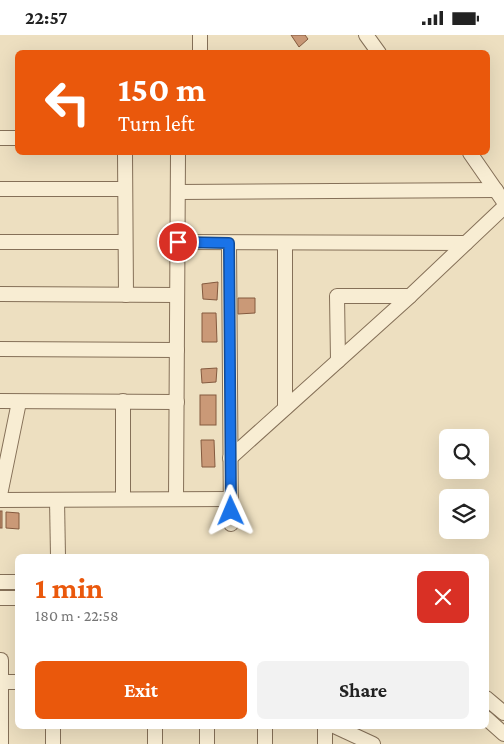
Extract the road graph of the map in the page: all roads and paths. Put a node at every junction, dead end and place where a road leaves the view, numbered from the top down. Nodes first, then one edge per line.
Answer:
1 (200, 35) edge
2 (366, 35) edge
3 (200, 50) edge
4 (377, 50) edge
5 (0, 138) edge
6 (15, 138) edge
7 (125, 155) edge
8 (178, 155) edge
9 (471, 155) edge
10 (0, 189) edge
11 (125, 189) junction
12 (178, 192) junction
13 (500, 196) edge
14 (504, 207) edge
15 (0, 242) edge
16 (125, 242) junction
17 (178, 242) junction
18 (229, 243) junction
19 (285, 243) junction
20 (466, 243) junction
21 (0, 295) edge
22 (126, 295) junction
23 (177, 295) junction
24 (410, 296) junction
25 (0, 349) edge
26 (177, 350) junction
27 (338, 361) junction
28 (0, 401) edge
29 (123, 401) junction
30 (19, 402) junction
31 (177, 402) junction
32 (286, 408) junction
33 (230, 458) junction
34 (0, 495) edge
35 (123, 499) junction
36 (176, 499) junction
37 (230, 499) junction
38 (0, 500) edge
39 (58, 500) junction
40 (231, 524) dead end
41 (58, 554) edge
42 (0, 582) edge
43 (15, 582) edge
44 (0, 598) edge
45 (15, 598) edge
46 (1, 660) edge
47 (1, 682) edge
48 (15, 682) edge
49 (489, 700) edge
50 (504, 713) edge
51 (489, 721) edge
52 (53, 729) edge
53 (155, 729) edge
54 (207, 729) edge
55 (265, 729) edge
56 (325, 729) edge
57 (340, 729) edge
58 (504, 734) edge
59 (2, 744) edge
60 (53, 744) edge
61 (155, 744) edge
62 (207, 744) edge
63 (265, 744) edge
64 (325, 744) edge
65 (373, 744) edge

1 - 3 street
2 - 4 street
5 - 6 street
7 - 11 street
8 - 12 street
9 - 13 street
10 - 11 street
11 - 16 street
12 - 13 street
12 - 17 street
14 - 20 street
15 - 16 street
16 - 22 street
17 - 18 street
17 - 23 street
18 - 19 street
18 - 33 street
19 - 20 street
19 - 32 street
20 - 24 street
21 - 22 street
22 - 23 street
23 - 26 street
24 - 27 street
24 - 27 street
25 - 26 street
26 - 31 street
27 - 32 street
28 - 30 street
29 - 30 street
29 - 31 street
29 - 35 street
30 - 34 street
31 - 36 street
32 - 33 street
33 - 37 street
35 - 36 street
35 - 39 street
36 - 37 street
37 - 40 street
38 - 39 street
39 - 41 street
42 - 43 street
44 - 45 street
46 - 47 street
47 - 48 street
47 - 59 street
49 - 50 street
51 - 58 street
52 - 60 street
53 - 61 street
54 - 62 street
55 - 63 street
56 - 64 street
57 - 65 street

